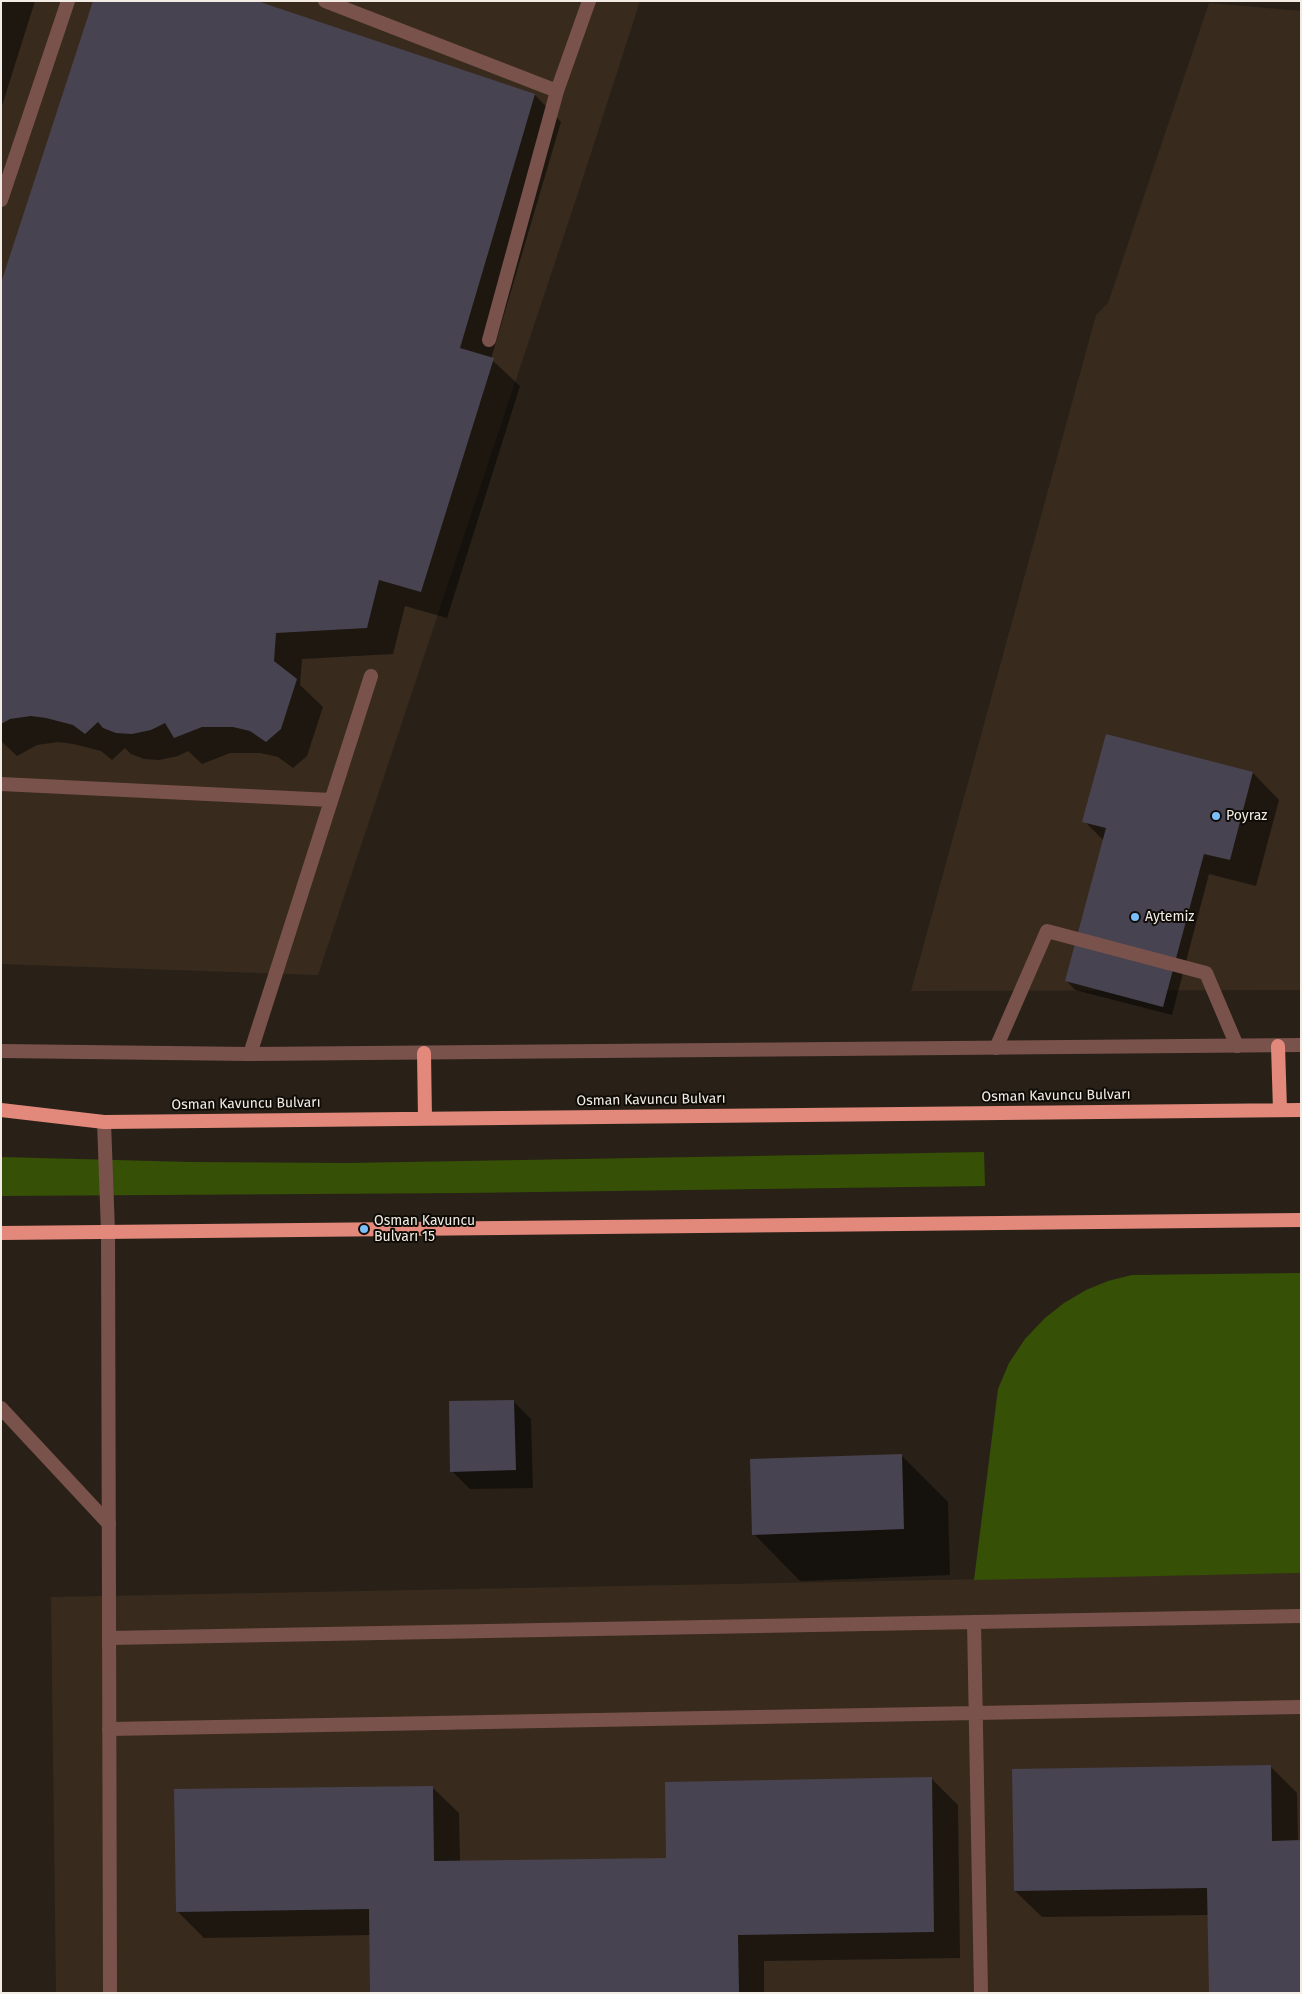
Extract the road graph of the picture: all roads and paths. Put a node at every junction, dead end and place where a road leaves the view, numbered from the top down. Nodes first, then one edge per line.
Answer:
1 (68, 1) edge
2 (325, 1) edge
3 (589, 1) edge
4 (557, 91) junction
5 (1, 200) edge
6 (488, 340) dead end
7 (371, 676) dead end
8 (1, 784) edge
9 (331, 800) junction
10 (1301, 1045) edge
11 (1237, 1046) junction
12 (1278, 1046) junction
13 (996, 1048) junction
14 (1, 1051) edge
15 (424, 1053) junction
16 (250, 1054) junction
17 (1, 1110) edge
18 (1280, 1110) junction
19 (1301, 1110) edge
20 (425, 1118) junction
21 (104, 1122) junction
22 (1301, 1220) edge
23 (108, 1232) junction
24 (1, 1233) edge
25 (1, 1408) edge
26 (109, 1524) junction
27 (1301, 1616) edge
28 (974, 1622) junction
29 (109, 1638) junction
30 (1301, 1707) edge
31 (976, 1713) junction
32 (109, 1729) junction
33 (110, 1993) edge
34 (981, 1993) edge

1 - 5 street
2 - 4 street
3 - 4 street
4 - 6 street
7 - 9 street
8 - 9 street
9 - 16 street
10 - 12 street
11 - 12 street
11 - 13 street
11 - 13 street
12 - 18 highway
13 - 15 street
14 - 16 street
15 - 16 street
15 - 20 highway
17 - 21 highway, Osman Kavuncu Bulvarı
18 - 19 highway, Osman Kavuncu Bulvarı
18 - 20 highway, Osman Kavuncu Bulvarı
20 - 21 highway, Osman Kavuncu Bulvarı
21 - 23 street
22 - 23 highway
23 - 24 highway
23 - 26 street
25 - 26 street
26 - 29 street
27 - 28 street
28 - 29 street
28 - 31 street
29 - 32 street
30 - 31 street
31 - 32 street
31 - 34 street
32 - 33 street

